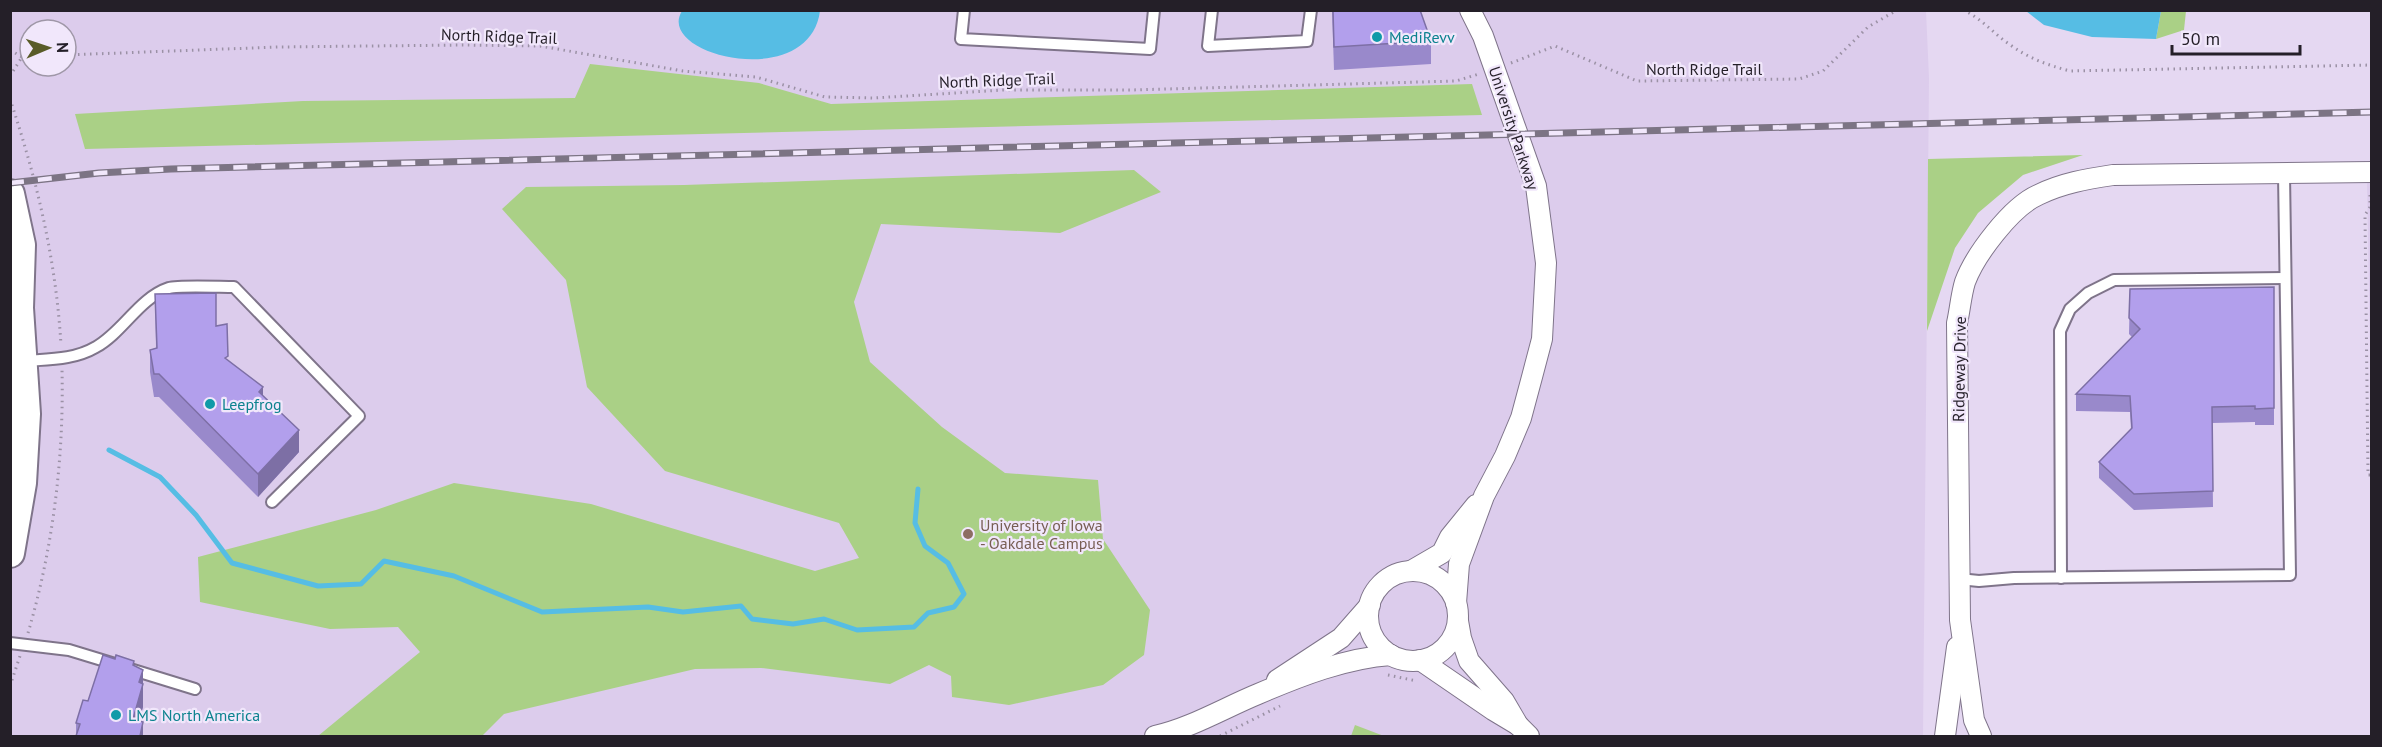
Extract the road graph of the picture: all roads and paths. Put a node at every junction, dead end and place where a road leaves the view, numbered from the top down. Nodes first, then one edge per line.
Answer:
1 (964, 10) edge
2 (1154, 10) edge
3 (1212, 10) edge
4 (1311, 10) edge
5 (1470, 10) edge
6 (1480, 10) edge
7 (1897, 10) edge
8 (1963, 10) edge
9 (1484, 36) junction
10 (78, 55) edge
11 (2372, 65) edge
12 (1495, 69) junction
13 (10, 99) edge
14 (2372, 172) edge
15 (2284, 174) junction
16 (10, 194) edge
17 (2370, 195) dead end
18 (2285, 279) junction
19 (15, 297) edge
20 (62, 359) junction
21 (24, 361) junction
22 (2372, 475) edge
23 (1484, 496) junction
24 (272, 502) dead end
25 (10, 553) edge
26 (1411, 571) junction
27 (2061, 578) junction
28 (1959, 579) junction
29 (1370, 605) junction
30 (1457, 612) junction
31 (1960, 620) junction
32 (10, 643) edge
33 (24, 645) junction
34 (1391, 655) junction
35 (1420, 660) junction
36 (10, 686) edge
37 (195, 689) dead end
38 (1258, 694) junction
39 (1523, 731) edge
40 (1155, 736) edge
41 (1945, 736) edge
42 (1981, 736) edge

1 - 2 lane
3 - 4 lane
5 - 9 street, University Parkway
6 - 9 street, University Parkway
7 - 12 path, North Ridge Trail
8 - 11 path
9 - 12 street, University Parkway
10 - 12 path, North Ridge Trail
12 - 23 street, University Parkway
13 - 20 path
14 - 15 street, Ridgeway Drive
15 - 18 lane
15 - 28 street, Ridgeway Drive
16 - 19 main road
17 - 22 path
18 - 27 lane
18 - 27 lane
19 - 21 main road
20 - 21 lane
20 - 24 lane
20 - 33 path
21 - 25 main road
23 - 26 street, University Parkway
23 - 30 street, University Parkway
26 - 29 street
26 - 30 street
27 - 28 lane
28 - 31 street, Ridgeway Drive
29 - 34 street
29 - 38 street
30 - 35 street
30 - 39 street
31 - 41 street, Ridgeway Drive
31 - 42 street, Ridgeway Drive
32 - 33 lane
33 - 36 path
33 - 37 lane
34 - 35 street
34 - 38 street
35 - 39 street
38 - 40 street

